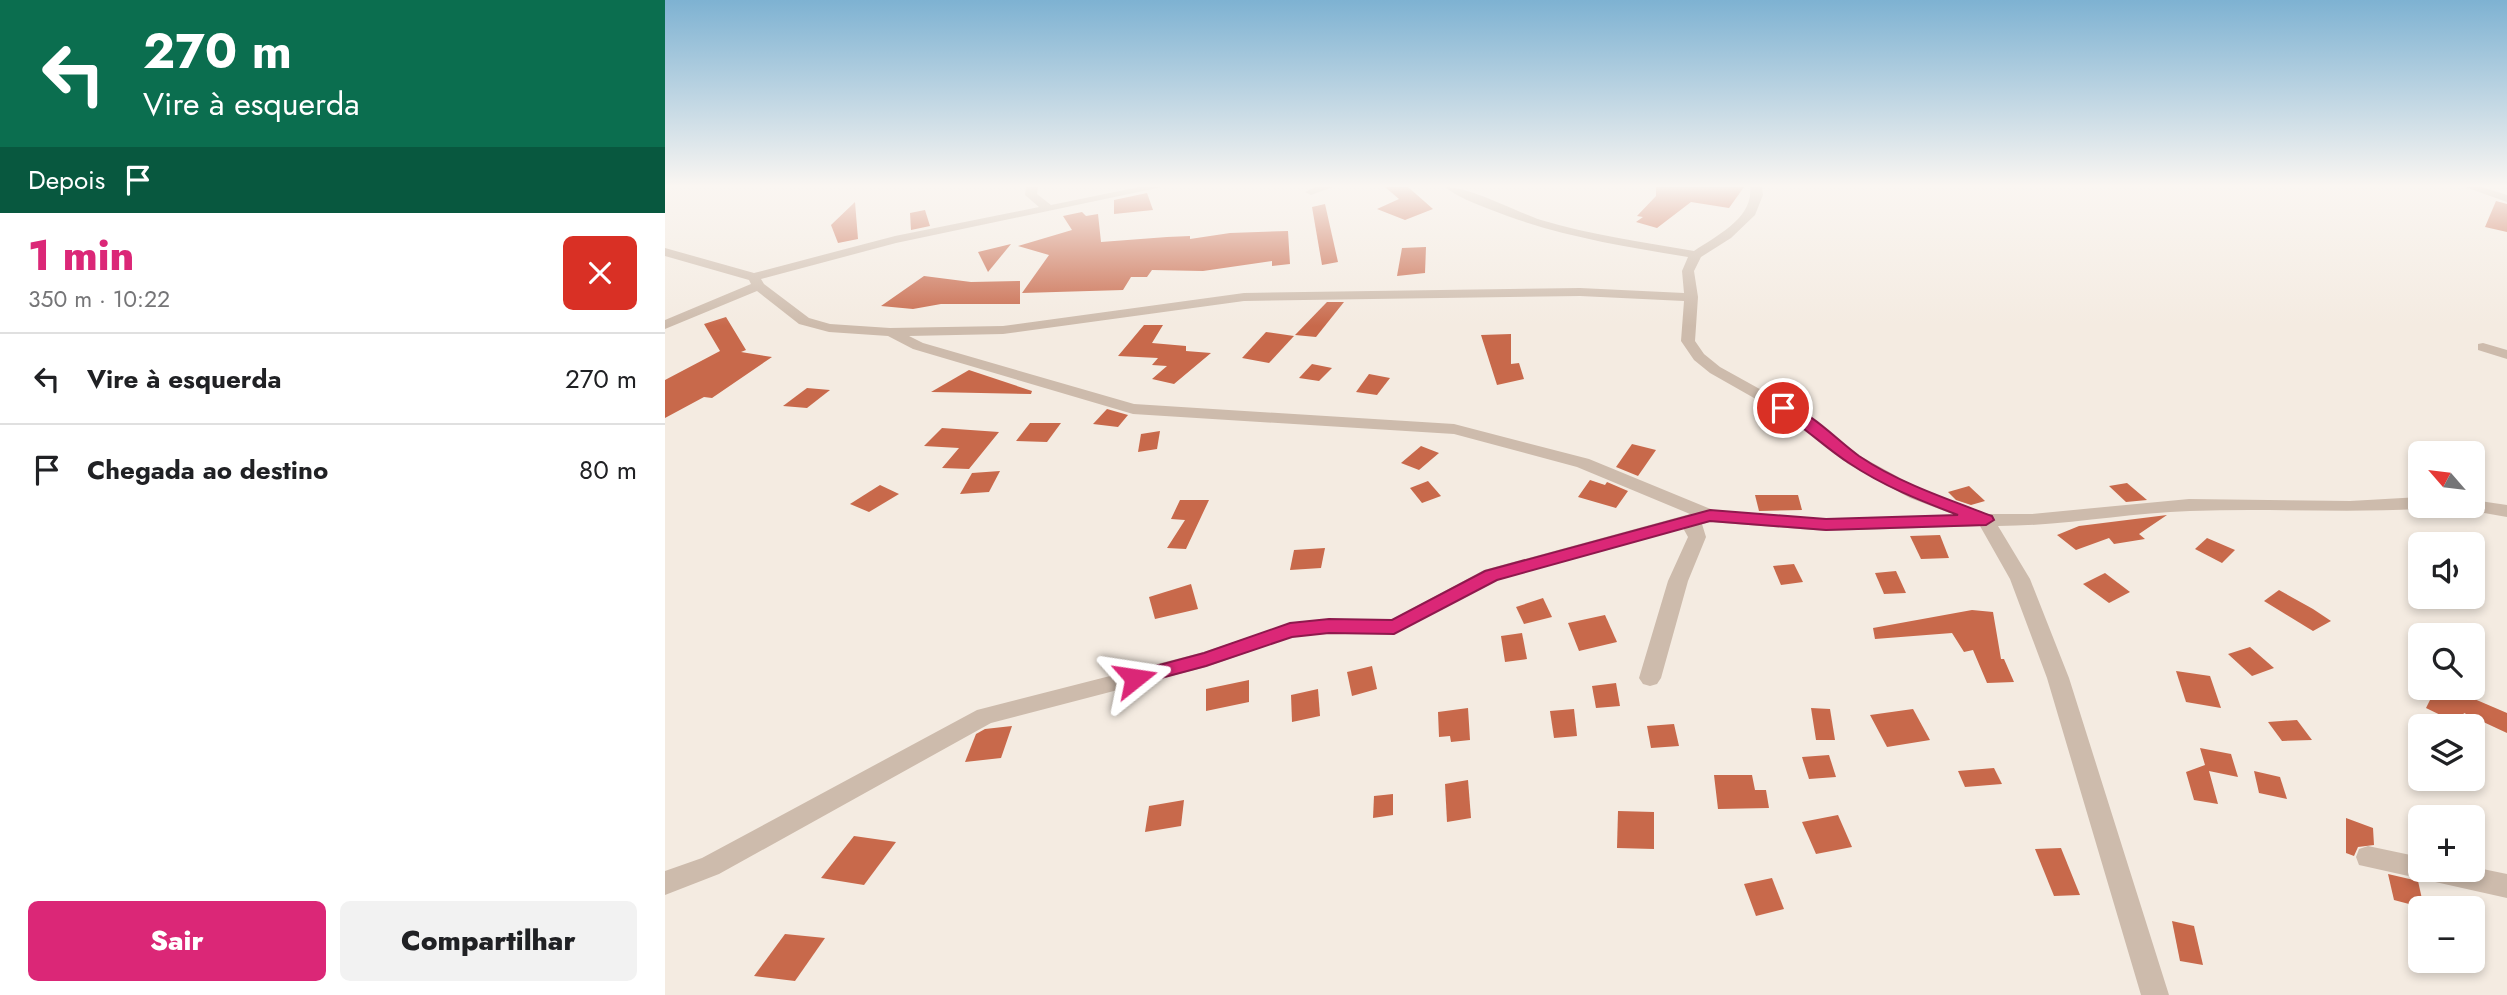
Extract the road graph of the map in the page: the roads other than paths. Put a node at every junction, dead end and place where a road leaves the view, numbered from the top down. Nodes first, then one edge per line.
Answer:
1 (928, 233) edge
2 (1583, 233) edge
3 (1729, 233) edge
4 (665, 251) edge
5 (1696, 254) junction
6 (756, 281) junction
7 (1691, 298) junction
8 (665, 325) edge
9 (890, 332) junction
10 (2483, 347) dead end
11 (2507, 355) edge
12 (2408, 504) edge
13 (2485, 508) edge
14 (2507, 511) edge
15 (1710, 516) junction
16 (1986, 520) junction
17 (1685, 521) junction
18 (1650, 678) dead end
19 (2368, 857) dead end
20 (2408, 865) edge
21 (2485, 882) edge
22 (665, 883) edge
23 (2507, 886) edge
24 (2155, 995) edge

1 - 6 street
2 - 5 street
3 - 5 street
4 - 6 street
5 - 7 street
6 - 8 street
6 - 9 street
7 - 9 street
7 - 16 street
9 - 15 street
10 - 11 street
12 - 16 street
13 - 14 street
15 - 16 street
15 - 17 street
16 - 24 street
17 - 18 street
17 - 22 street
19 - 20 street
21 - 23 street

